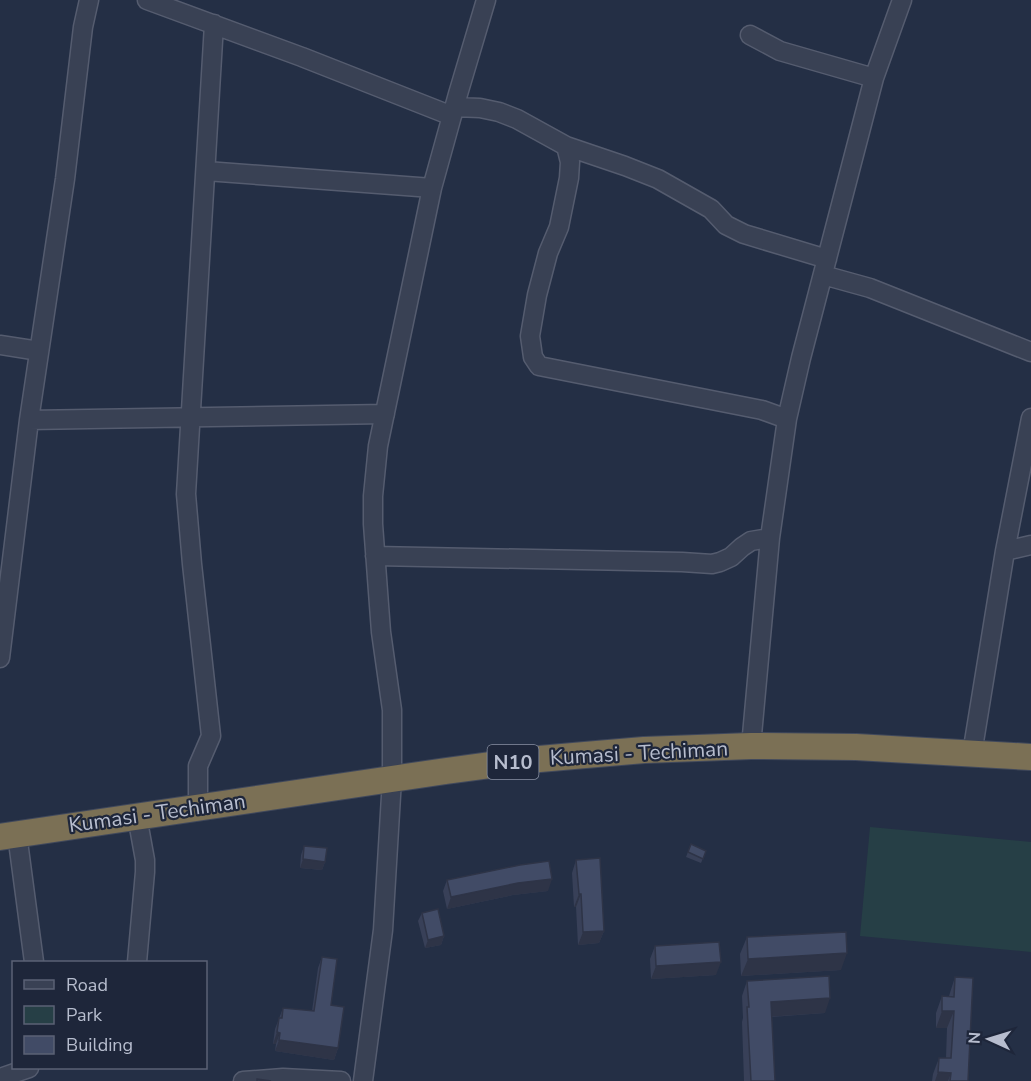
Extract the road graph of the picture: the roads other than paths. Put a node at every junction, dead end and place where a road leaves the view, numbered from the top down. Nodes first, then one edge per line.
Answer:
1 (89, 0) edge
2 (147, 0) edge
3 (486, 0) edge
4 (902, 0) edge
5 (214, 24) junction
6 (750, 34) dead end
7 (874, 78) junction
8 (453, 112) junction
9 (566, 146) junction
10 (206, 171) junction
11 (432, 188) junction
12 (825, 267) junction
13 (0, 345) edge
14 (39, 351) junction
15 (1031, 352) edge
16 (385, 414) junction
17 (191, 417) junction
18 (1031, 418) edge
19 (787, 419) junction
20 (29, 420) junction
21 (770, 538) junction
22 (1031, 545) edge
23 (1005, 551) junction
24 (375, 556) junction
25 (0, 658) edge
26 (751, 746) junction
27 (972, 754) junction
28 (1031, 757) edge
29 (392, 779) junction
30 (198, 807) junction
31 (137, 816) junction
32 (9, 835) edge
33 (34, 961) edge
34 (136, 961) edge
35 (25, 1069) edge
36 (0, 1078) edge
37 (243, 1081) edge
38 (341, 1081) edge
39 (363, 1081) edge

1 - 14 street
2 - 5 street
3 - 8 street
4 - 7 street
5 - 8 street
5 - 10 street
6 - 7 street
7 - 12 street
8 - 9 street
8 - 11 street
9 - 12 street
9 - 19 street
10 - 11 street
10 - 17 street
11 - 16 street
12 - 15 street
12 - 19 street
13 - 14 street
14 - 20 street
16 - 17 street
16 - 24 street
17 - 20 street
17 - 30 street
18 - 23 street
19 - 21 street
20 - 25 street
21 - 24 street
21 - 26 street
22 - 23 street
23 - 27 street
24 - 29 street
26 - 27 highway, Kumasi - Techiman / N10
26 - 29 highway, Kumasi - Techiman / N10
27 - 28 highway, Kumasi - Techiman / N10
29 - 30 highway, Kumasi - Techiman / N10
29 - 39 street
30 - 31 highway, Kumasi - Techiman / N10
31 - 32 highway, Kumasi - Techiman / N10
31 - 34 street
32 - 33 street
35 - 36 street
37 - 38 street

